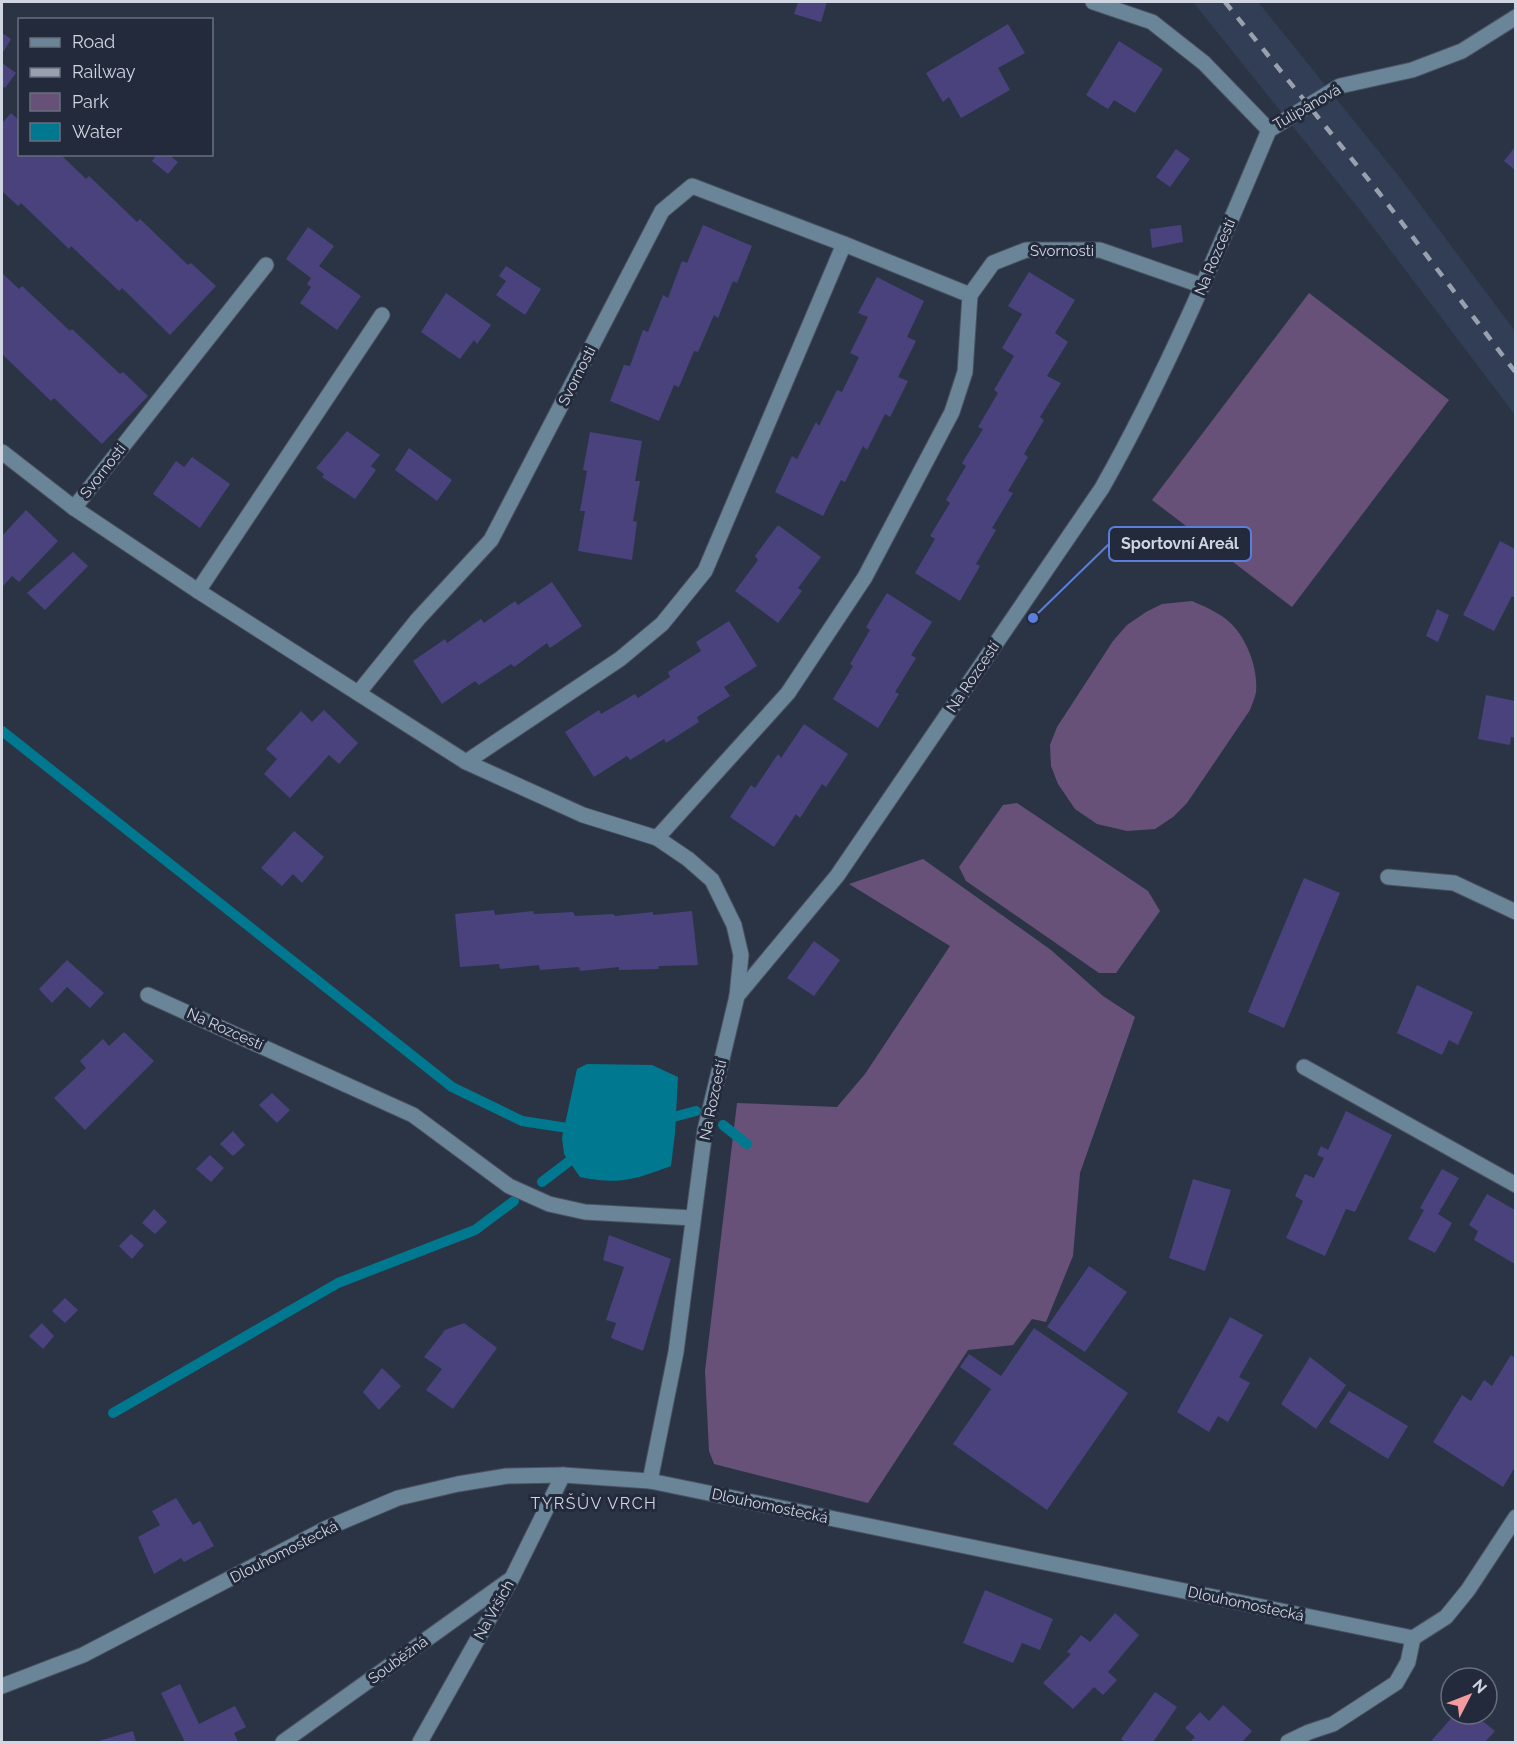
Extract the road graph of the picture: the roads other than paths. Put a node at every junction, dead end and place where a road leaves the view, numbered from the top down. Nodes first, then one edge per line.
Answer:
1 (1093, 2) edge
2 (1515, 17) edge
3 (1269, 130) junction
4 (844, 244) junction
5 (266, 265) dead end
6 (1203, 286) junction
7 (970, 295) junction
8 (382, 315) dead end
9 (2, 452) edge
10 (74, 508) junction
11 (198, 591) junction
12 (359, 692) junction
13 (466, 762) junction
14 (657, 838) junction
15 (1388, 877) dead end
16 (1515, 912) edge
17 (148, 994) dead end
18 (737, 996) junction
19 (1304, 1067) dead end
20 (1515, 1185) edge
21 (693, 1218) junction
22 (563, 1475) junction
23 (650, 1481) junction
24 (1515, 1517) edge
25 (512, 1578) junction
26 (1413, 1638) junction
27 (2, 1686) edge
28 (283, 1743) edge
29 (420, 1743) edge
30 (1288, 1743) edge

1 - 3 street, Tulipánová
2 - 3 street, Tulipánová
3 - 6 street, Na Rozcestí
4 - 7 street, Svornosti
4 - 12 street, Svornosti
4 - 13 street
5 - 10 street, Svornosti
6 - 7 street, Svornosti
6 - 18 street, Na Rozcestí
7 - 14 street
8 - 11 street
9 - 10 street, Svornosti
10 - 11 street, Svornosti
11 - 12 street, Svornosti
12 - 13 street, Svornosti
13 - 14 street, Svornosti
14 - 18 street, Svornosti
15 - 16 street
17 - 21 street, Na Rozcestí
18 - 21 street, Na Rozcestí
19 - 20 street
21 - 23 street, Na Rozcestí
22 - 23 street, Dlouhomostecká
22 - 25 street, Na Vrších
22 - 27 street, Dlouhomostecká
23 - 26 street, Dlouhomostecká
24 - 26 street
25 - 28 street, Souběžná
25 - 29 street, Na Vrších
26 - 30 street

